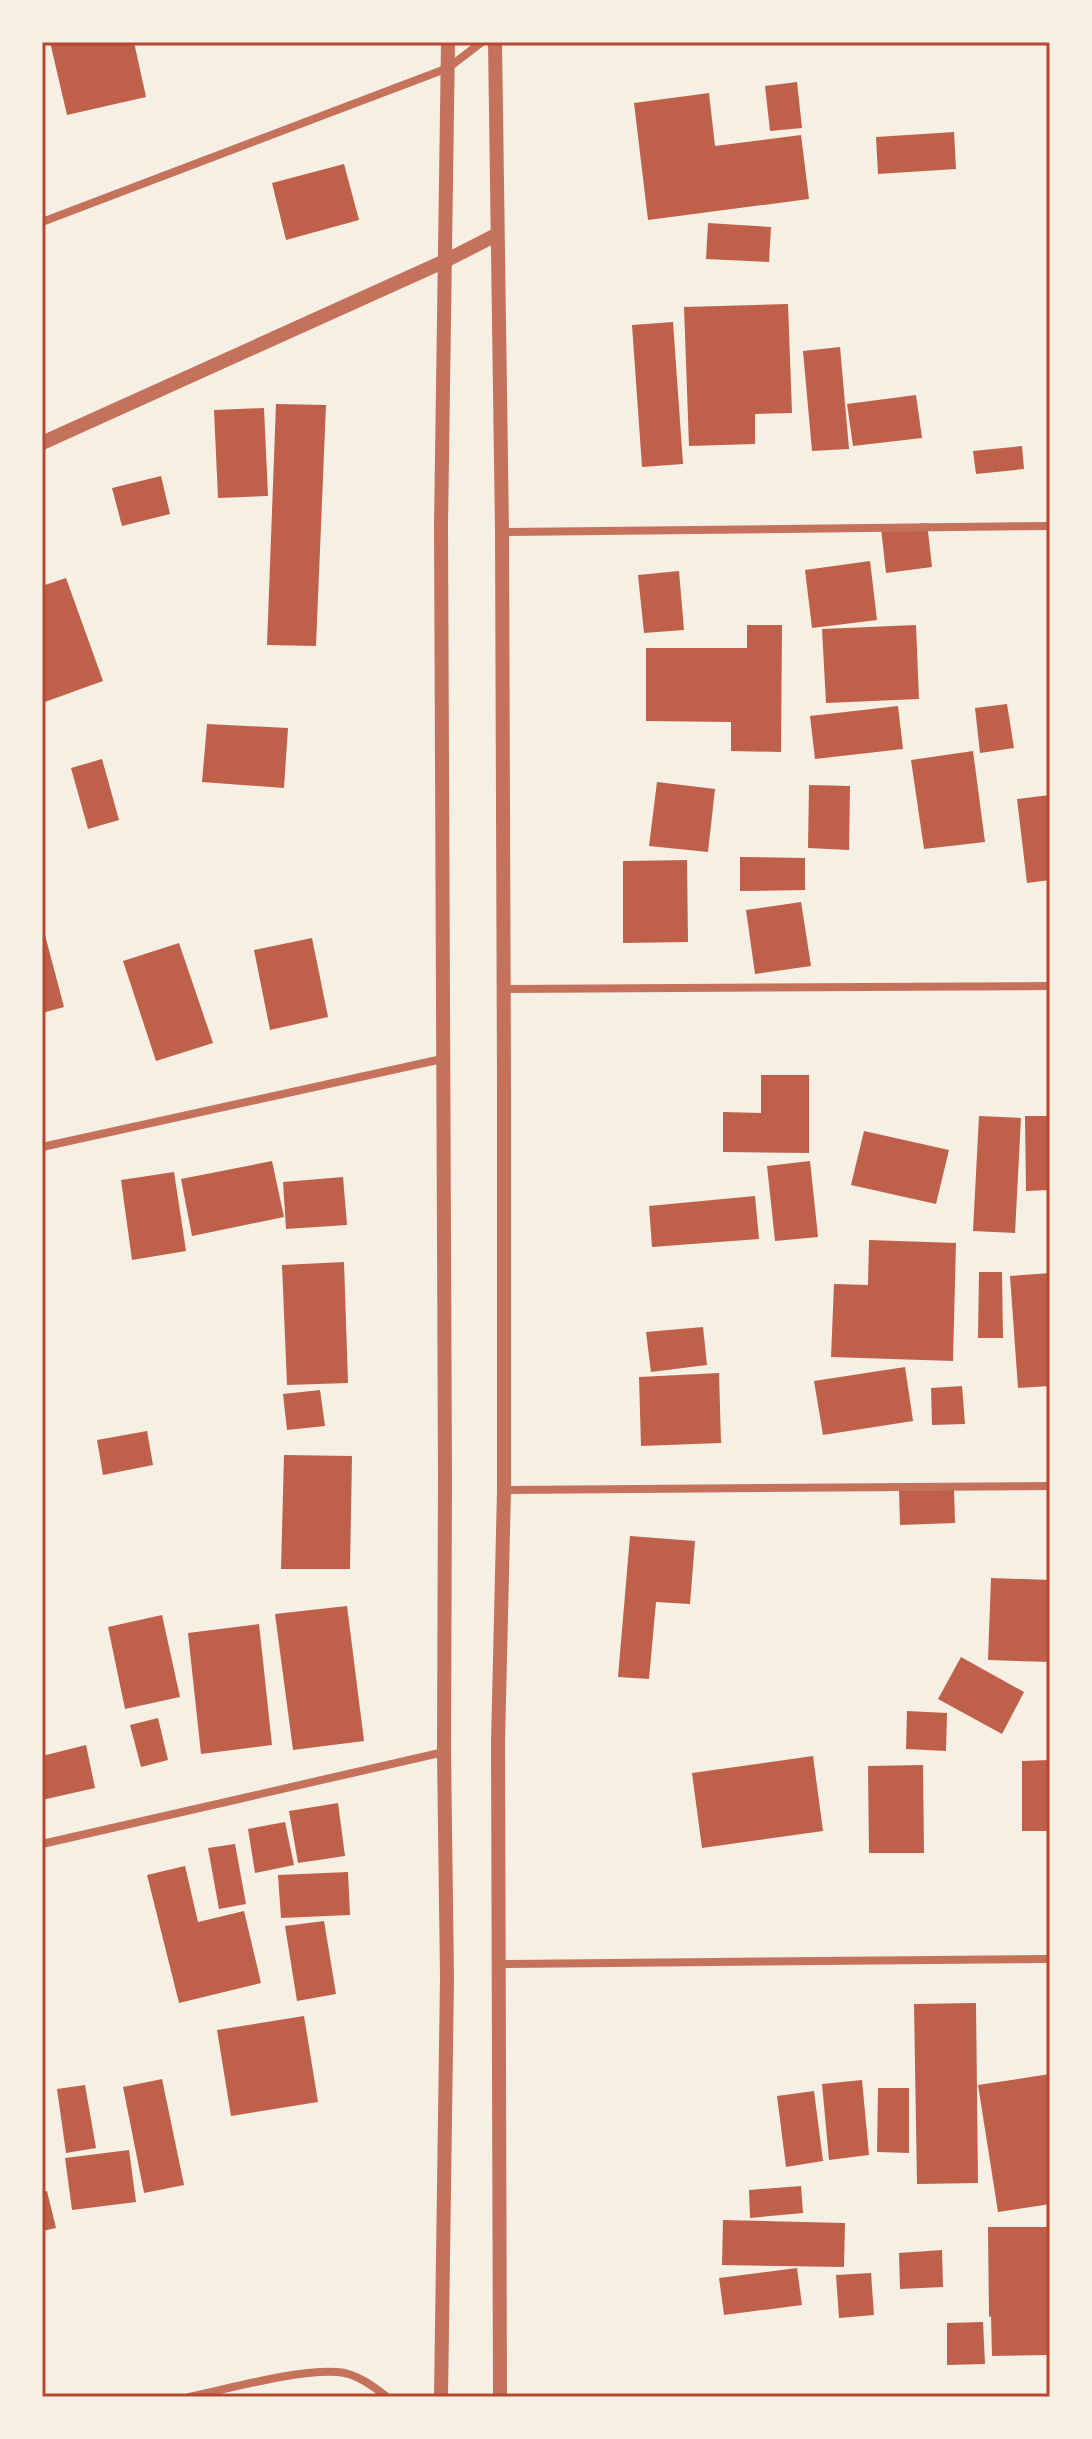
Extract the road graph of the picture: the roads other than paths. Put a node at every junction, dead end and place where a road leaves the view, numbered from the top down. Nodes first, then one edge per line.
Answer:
1 (448, 42) edge
2 (482, 42) edge
3 (495, 42) edge
4 (448, 68) junction
5 (42, 222) edge
6 (496, 235) junction
7 (445, 261) junction
8 (42, 443) edge
9 (1050, 526) edge
10 (502, 532) junction
11 (1050, 986) edge
12 (503, 989) junction
13 (442, 1059) junction
14 (42, 1147) edge
15 (1050, 1486) edge
16 (504, 1490) junction
17 (444, 1752) junction
18 (42, 1844) edge
19 (1050, 1959) edge
20 (500, 1964) junction
21 (189, 2397) edge
22 (387, 2397) edge
23 (441, 2397) edge
24 (500, 2397) edge

1 - 4 street
2 - 4 street
3 - 6 street
4 - 5 street
4 - 7 street
6 - 7 street
6 - 10 street
7 - 8 street
7 - 13 street
9 - 10 street
10 - 12 street
11 - 12 street
12 - 16 street
13 - 14 street
13 - 17 street
15 - 16 street
16 - 20 street
17 - 18 street
17 - 23 street
19 - 20 street
20 - 24 street
21 - 22 street

